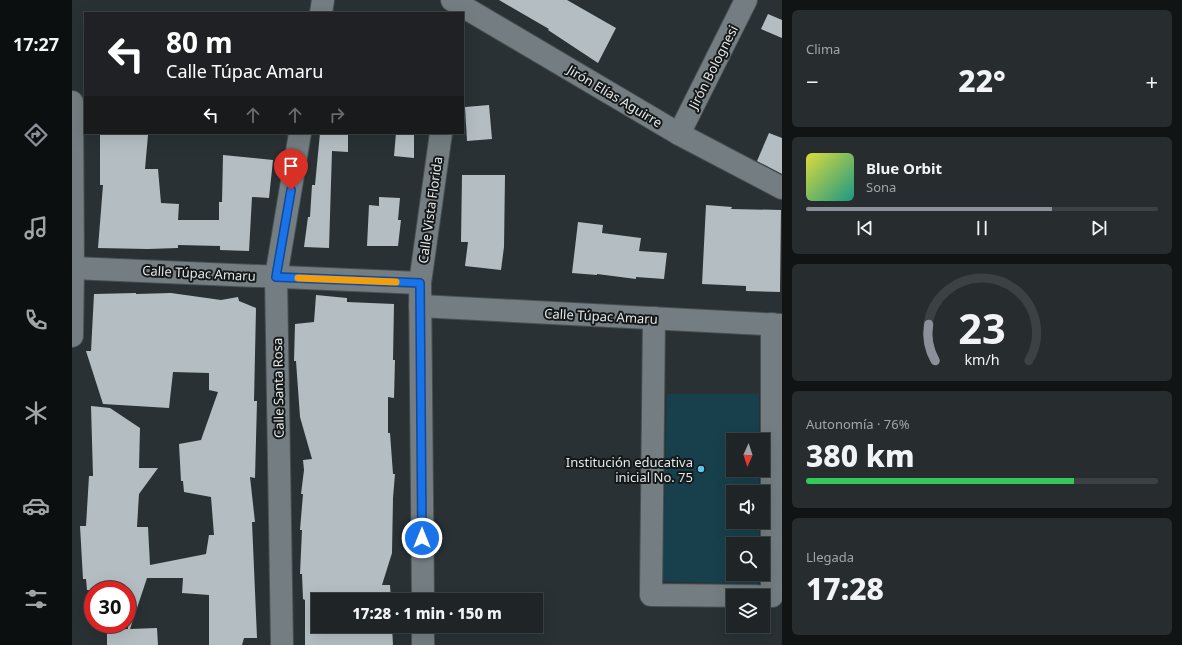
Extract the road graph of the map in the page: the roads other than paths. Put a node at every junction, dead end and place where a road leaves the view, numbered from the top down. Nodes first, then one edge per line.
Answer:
1 (323, 0) edge
2 (746, 0) edge
3 (456, 6) edge
4 (320, 12) edge
5 (72, 102) edge
6 (300, 134) edge
7 (441, 134) edge
8 (679, 134) junction
9 (782, 188) edge
10 (73, 268) junction
11 (276, 277) junction
12 (420, 283) junction
13 (420, 306) junction
14 (654, 318) junction
15 (777, 325) edge
16 (72, 336) edge
17 (423, 593) edge
18 (726, 596) edge
19 (770, 596) edge
20 (423, 633) edge
21 (282, 645) edge
22 (423, 645) edge

1 - 4 street
2 - 8 street, Jirón Bolognesi
3 - 8 street, Jirón Elías Aguirre
5 - 10 street
6 - 11 street, Calle Santa Rosa
7 - 12 street, Calle Vista Florida
8 - 9 street, Jirón Elías Aguirre
10 - 11 street, Calle Túpac Amaru
10 - 16 street
11 - 12 street, Calle Túpac Amaru
11 - 21 street, Calle Santa Rosa
12 - 13 street, Calle Vista Florida
13 - 14 street, Calle Túpac Amaru
13 - 17 street, Calle Vista Florida
14 - 15 street, Calle Túpac Amaru
14 - 18 street
15 - 19 street
20 - 22 street

